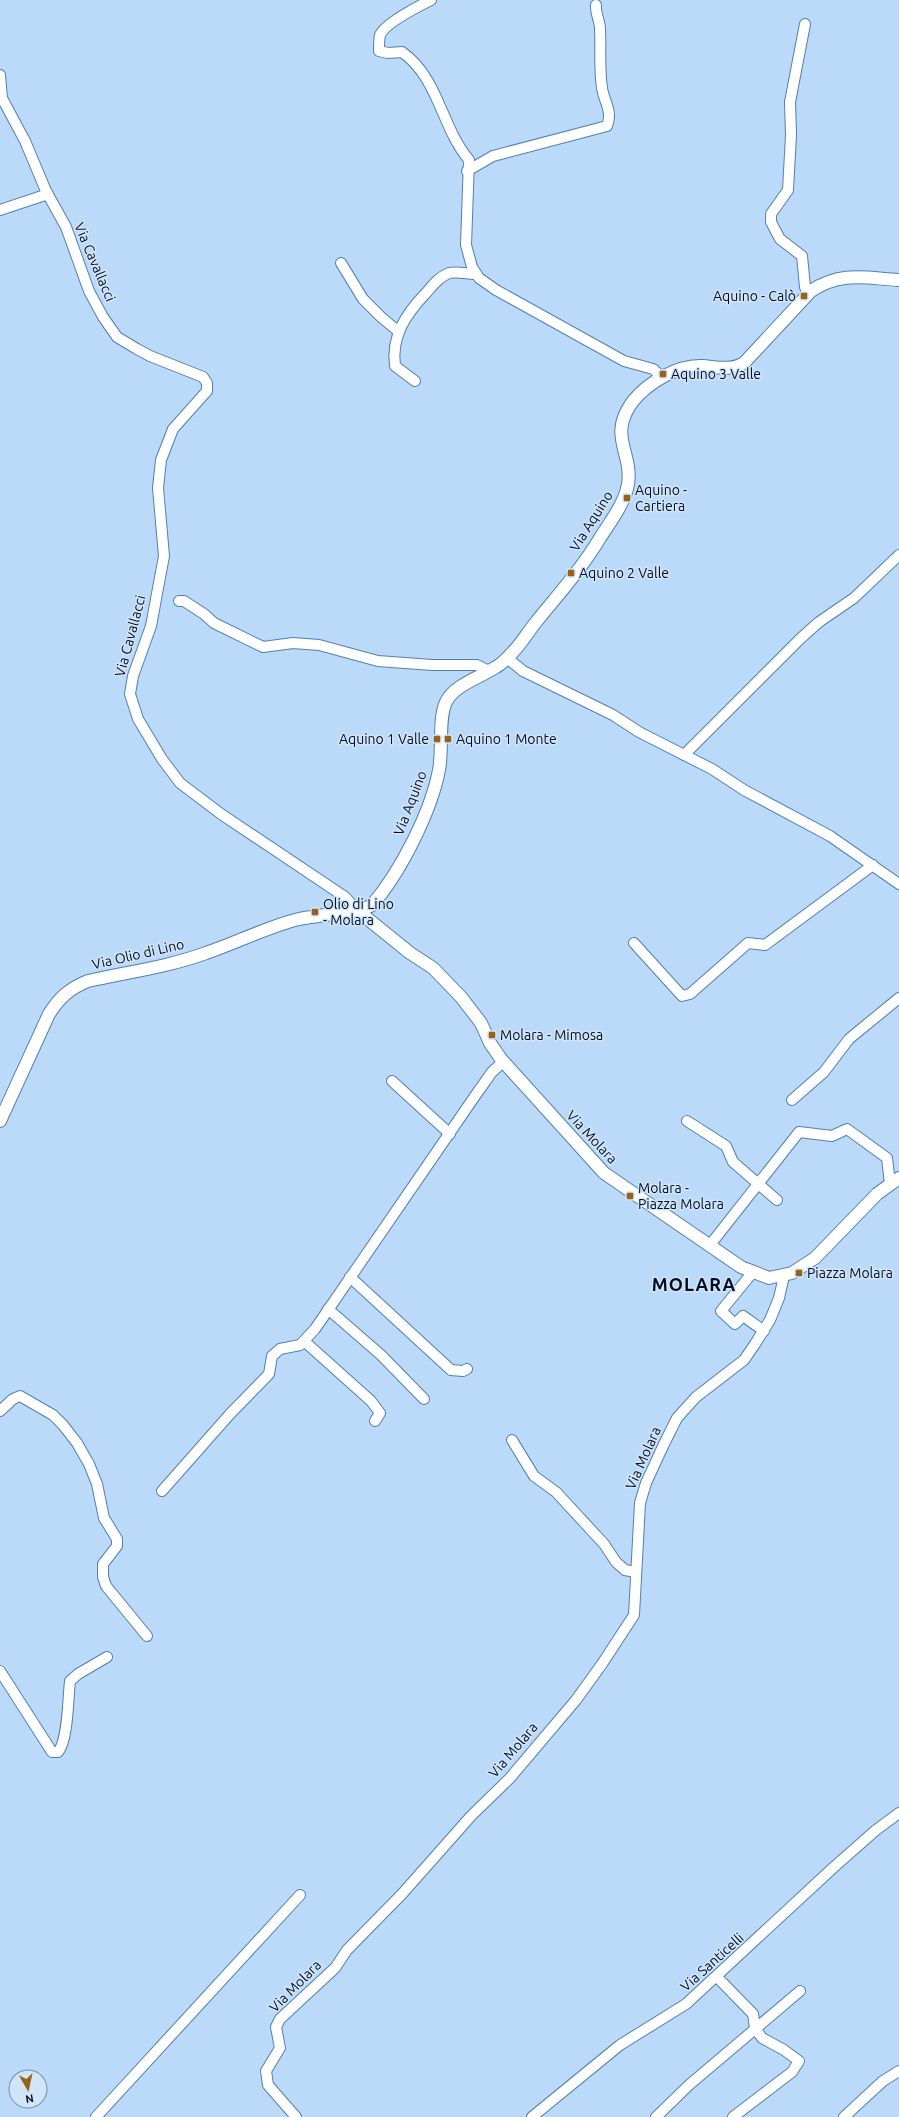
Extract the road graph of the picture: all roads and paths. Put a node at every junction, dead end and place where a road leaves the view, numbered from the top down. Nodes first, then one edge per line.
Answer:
1 (431, 0) edge
2 (596, 5) dead end
3 (805, 24) dead end
4 (0, 75) edge
5 (468, 170) junction
6 (48, 194) junction
7 (0, 210) edge
8 (341, 263) dead end
9 (476, 274) junction
10 (899, 280) edge
11 (808, 295) junction
12 (399, 332) junction
13 (662, 377) junction
14 (415, 381) dead end
15 (899, 555) edge
16 (179, 601) dead end
17 (507, 658) junction
18 (489, 672) junction
19 (684, 755) junction
20 (873, 865) junction
21 (899, 884) edge
22 (358, 911) junction
23 (634, 943) dead end
24 (899, 998) edge
25 (503, 1062) junction
26 (392, 1081) dead end
27 (792, 1100) dead end
28 (0, 1121) edge
29 (687, 1121) dead end
30 (450, 1134) junction
31 (894, 1181) edge
32 (758, 1184) junction
33 (777, 1200) dead end
34 (710, 1245) junction
35 (753, 1272) junction
36 (784, 1276) junction
37 (350, 1277) junction
38 (328, 1309) junction
39 (764, 1331) junction
40 (304, 1341) junction
41 (467, 1369) dead end
42 (424, 1399) dead end
43 (0, 1411) edge
44 (375, 1421) dead end
45 (512, 1440) dead end
46 (162, 1491) dead end
47 (636, 1572) junction
48 (147, 1636) dead end
49 (107, 1657) dead end
50 (0, 1671) edge
51 (899, 1813) edge
52 (300, 1895) dead end
53 (717, 1977) junction
54 (800, 1991) dead end
55 (756, 2028) junction
56 (899, 2071) edge
57 (96, 2117) edge
58 (296, 2117) edge
59 (532, 2117) edge
60 (656, 2117) edge
61 (733, 2117) edge
62 (844, 2117) edge

1 - 5 street
2 - 5 street
3 - 11 street
4 - 6 street, Via Cavallacci
5 - 9 street
6 - 7 street
6 - 22 street, Via Cavallacci
8 - 12 street
9 - 12 street
9 - 13 street
10 - 11 street, Via Aquino
11 - 13 street, Via Aquino
12 - 14 street
13 - 17 street, Via Aquino
15 - 19 street
16 - 18 street
17 - 18 street, Via Aquino
17 - 19 street
18 - 22 street, Via Aquino
19 - 20 street
20 - 21 street
20 - 23 street
22 - 25 street, Via Molara
22 - 28 street, Via Olio di Lino
24 - 27 street
25 - 30 street
25 - 34 street, Via Molara
26 - 30 street
29 - 32 street
30 - 37 street
31 - 32 street
31 - 36 street
32 - 33 street
32 - 34 street
34 - 35 street, Via Molara
35 - 36 street, Via Molara
35 - 39 street
36 - 39 street, Via Molara
37 - 38 street
37 - 41 street
38 - 40 street
38 - 42 street
39 - 47 street, Via Molara
40 - 44 street
40 - 46 street
43 - 48 street
45 - 47 street
47 - 58 street, Via Molara
49 - 50 street
51 - 53 street, Via Santicelli
52 - 57 street
53 - 55 street
53 - 59 street, Via Santicelli
54 - 55 street
55 - 60 street
55 - 61 street
56 - 62 street

